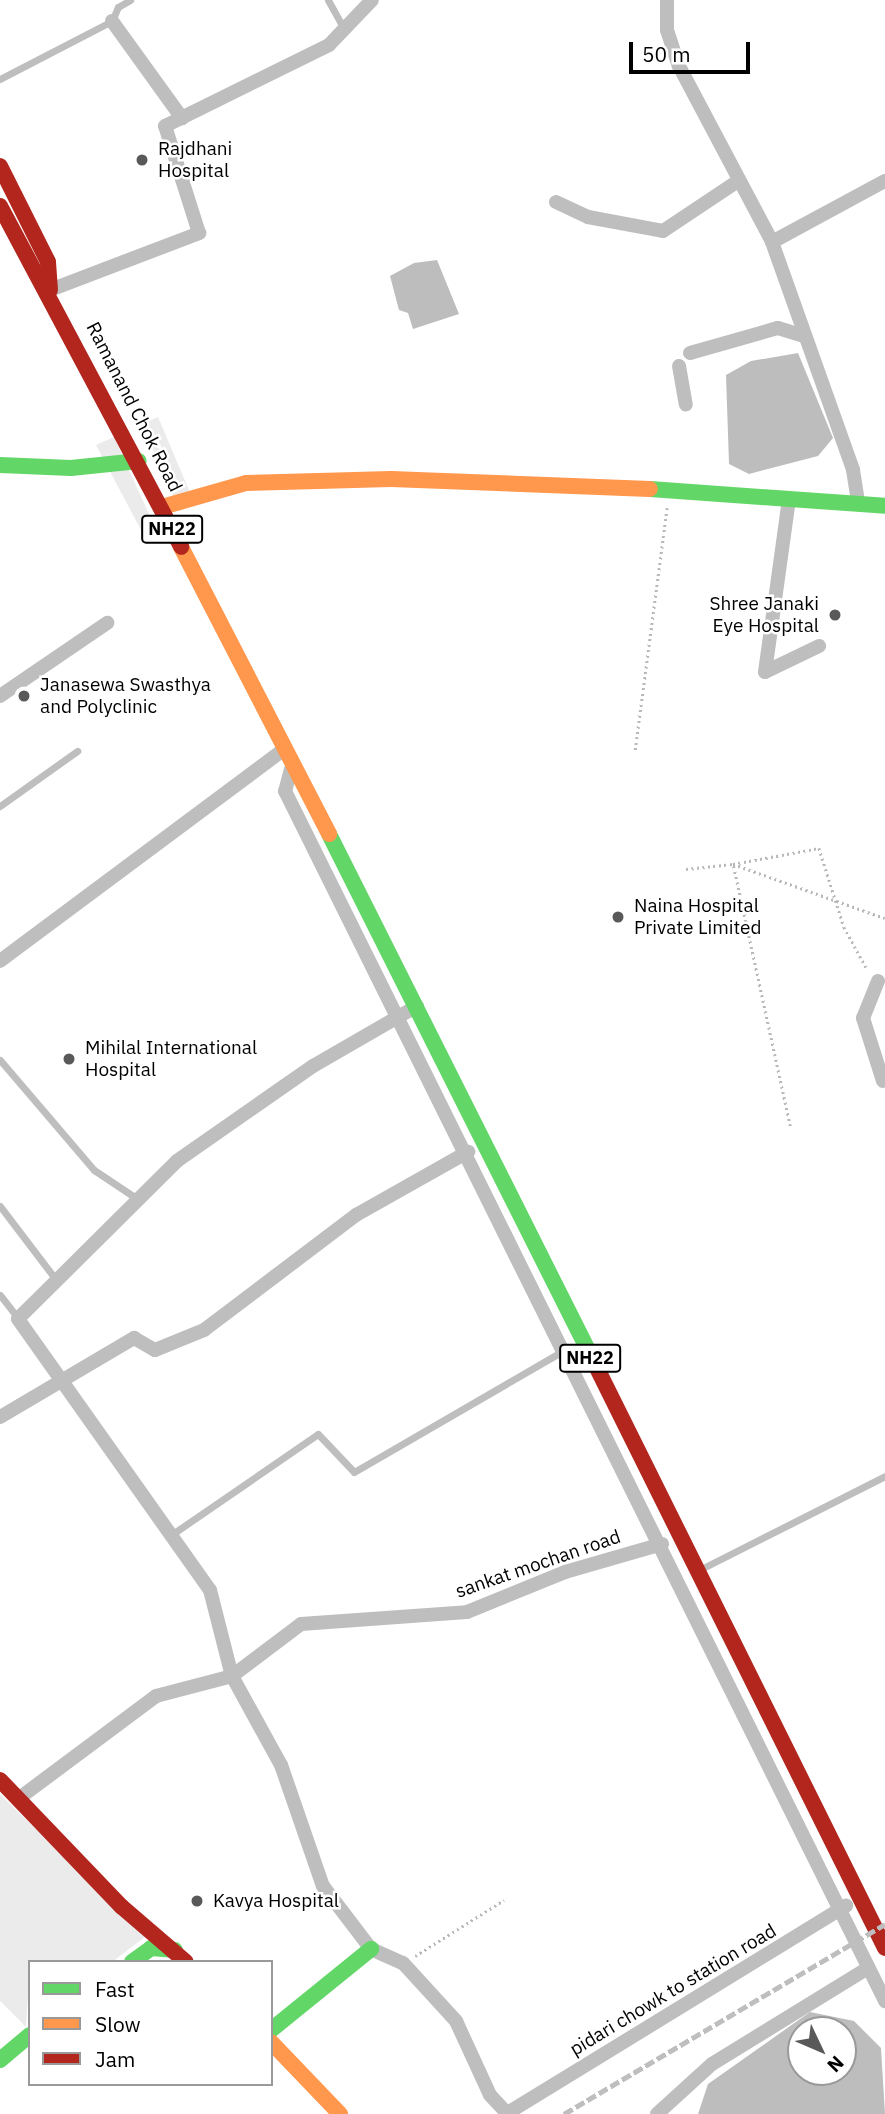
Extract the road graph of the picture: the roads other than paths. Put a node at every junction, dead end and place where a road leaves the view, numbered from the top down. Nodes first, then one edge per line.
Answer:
1 (130, 0) edge
2 (328, 0) edge
3 (372, 0) edge
4 (667, 0) edge
5 (112, 22) junction
6 (344, 29) junction
7 (0, 79) edge
8 (181, 118) junction
9 (0, 166) edge
10 (885, 181) edge
11 (735, 183) junction
12 (556, 202) dead end
13 (0, 206) edge
14 (772, 242) junction
15 (50, 290) junction
16 (806, 336) junction
17 (690, 353) dead end
18 (679, 366) dead end
19 (686, 404) dead end
20 (139, 461) junction
21 (0, 465) edge
22 (789, 499) junction
23 (858, 501) junction
24 (885, 506) edge
25 (162, 507) junction
26 (107, 623) dead end
27 (819, 646) dead end
28 (0, 696) edge
29 (77, 751) dead end
30 (282, 751) junction
31 (291, 769) junction
32 (0, 806) edge
33 (0, 961) edge
34 (878, 981) road end
35 (417, 1006) junction
36 (401, 1015) junction
37 (0, 1060) edge
38 (883, 1081) dead end
39 (468, 1152) junction
40 (136, 1198) junction
41 (0, 1206) edge
42 (59, 1284) junction
43 (0, 1295) edge
44 (18, 1319) junction
45 (565, 1350) junction
46 (57, 1379) junction
47 (0, 1417) edge
48 (885, 1476) edge
49 (171, 1535) junction
50 (663, 1544) junction
51 (698, 1571) junction
52 (232, 1676) junction
53 (0, 1780) edge
54 (19, 1799) junction
55 (859, 1897) junction
56 (840, 1910) junction
57 (885, 1948) edge
58 (371, 1949) junction
59 (181, 1956) edge
60 (135, 1960) edge
61 (868, 1968) junction
62 (885, 2001) edge
63 (273, 2028) edge
64 (28, 2037) edge
65 (273, 2044) edge
66 (0, 2060) edge
67 (340, 2114) edge
68 (506, 2114) edge
69 (657, 2114) edge

1 - 5 lane
2 - 6 lane
3 - 6 street
4 - 11 street
5 - 7 lane
5 - 8 street
6 - 8 street
8 - 15 street
9 - 15 main road, Ramanand Chok Road / NH22
10 - 14 street
11 - 12 street
11 - 14 street
13 - 15 main road, Ramanand Chok Road / NH22
14 - 16 street
15 - 20 main road, Ramanand Chok Road / NH22
16 - 17 street
16 - 23 street
18 - 19 street
20 - 21 main road
20 - 25 main road, Ramanand Chok Road / NH22
22 - 23 main road
22 - 25 main road
22 - 27 street
23 - 24 main road
25 - 30 main road, Ramanand Chok Road / NH22
26 - 28 street
29 - 32 lane
30 - 31 main road, Ramanand Chok Road / NH22
30 - 33 street
31 - 35 main road, NH22
31 - 36 street, NH22
34 - 38 street
35 - 36 street
35 - 51 main road, NH22
36 - 39 street, NH22
36 - 40 street
37 - 40 lane
39 - 45 street, NH22
39 - 46 street
40 - 42 street
41 - 42 lane
42 - 44 street
43 - 44 lane
44 - 46 street
45 - 49 lane
45 - 50 street, NH22
46 - 47 street
46 - 49 street
48 - 51 lane
49 - 52 street
50 - 52 street, sankat mochan road
50 - 56 street, NH22
51 - 55 main road, NH22
52 - 54 street, sankat mochan road
52 - 58 street
53 - 54 main road
54 - 59 main road
55 - 56 street, pidari chowk to station road
55 - 57 main road, NH22
56 - 61 street, NH22
56 - 68 street, pidari chowk to station road
58 - 63 main road
58 - 68 street
59 - 60 main road
61 - 62 street, NH22
61 - 69 street
64 - 66 main road
65 - 67 main road

